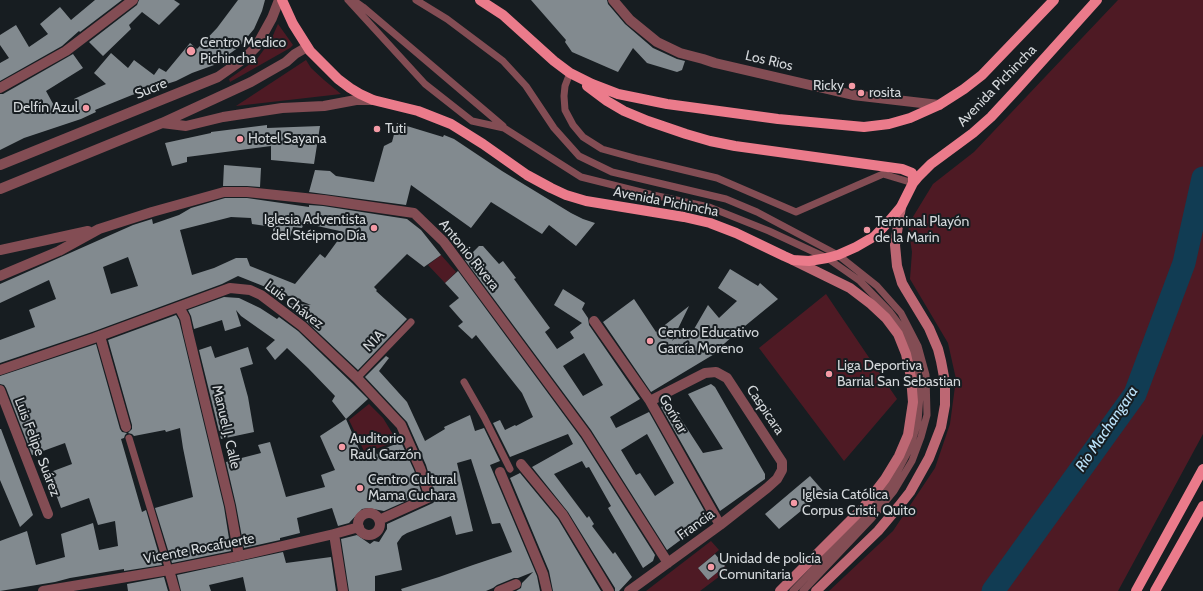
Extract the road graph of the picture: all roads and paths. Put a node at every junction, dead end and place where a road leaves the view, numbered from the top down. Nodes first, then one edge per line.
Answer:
1 (133, 0) edge
2 (279, 0) edge
3 (282, 0) edge
4 (348, 0) edge
5 (353, 0) edge
6 (416, 0) edge
7 (480, 0) edge
8 (613, 0) edge
9 (1054, 0) edge
10 (1097, 0) edge
11 (307, 48) junction
12 (570, 73) junction
13 (0, 88) edge
14 (373, 100) junction
15 (939, 104) junction
16 (162, 123) junction
17 (504, 128) junction
18 (0, 165) edge
19 (913, 183) junction
20 (0, 189) edge
21 (901, 206) junction
22 (99, 229) junction
23 (0, 250) edge
24 (838, 255) junction
25 (827, 258) junction
26 (793, 260) junction
27 (0, 276) edge
28 (179, 307) junction
29 (594, 320) dead end
30 (411, 322) dead end
31 (100, 336) junction
32 (0, 370) edge
33 (357, 378) junction
34 (464, 382) dead end
35 (0, 390) edge
36 (650, 401) junction
37 (126, 427) dead end
38 (129, 438) dead end
39 (521, 464) dead end
40 (510, 468) dead end
41 (1203, 469) edge
42 (500, 472) dead end
43 (777, 479) joint
44 (1203, 506) edge
45 (48, 514) dead end
46 (379, 520) junction
47 (720, 525) junction
48 (359, 527) junction
49 (334, 534) junction
50 (239, 556) junction
51 (668, 563) junction
52 (169, 570) junction
53 (516, 584) dead end
54 (43, 591) edge
55 (175, 591) edge
56 (343, 591) edge
57 (499, 591) edge
58 (547, 591) edge
59 (609, 591) edge
60 (629, 591) edge
61 (780, 591) edge
62 (793, 591) edge
63 (803, 591) edge
64 (816, 591) edge
65 (1136, 591) edge
66 (1155, 591) edge

1 - 13 street
2 - 18 street, Sucre
3 - 11 main road, Avenida Pichincha
4 - 17 lane
5 - 17 lane
6 - 24 lane
7 - 12 main road, Avenida Pichincha
8 - 15 street, Los Rios
9 - 15 main road, Avenida Pichincha
10 - 19 main road, Avenida Pichincha
11 - 14 main road, Avenida Pichincha
11 - 16 street
12 - 15 main road, Avenida Pichincha
12 - 19 main road
12 - 19 lane
14 - 16 street
14 - 26 main road, Avenida Pichincha
16 - 20 street
17 - 25 lane
19 - 21 main road, Avenida Pichincha
21 - 24 main road, Avenida Pichincha
21 - 64 main road
22 - 23 street, Antonio Rivera
22 - 27 street, Antonio Rivera
22 - 51 street, Antonio Rivera
24 - 25 main road, Avenida Pichincha
24 - 63 lane
25 - 26 main road, Avenida Pichincha
25 - 62 lane
26 - 61 main road
28 - 31 street, Luis Chávez
28 - 33 street, Luis Chávez
28 - 50 street, Manuel J. Calle
29 - 36 street, Gorívar
30 - 33 lane, N1A
31 - 32 street, Luis Chávez
31 - 37 street
33 - 46 street, Luis Chávez
34 - 40 lane
35 - 45 street, Luis Felipe Suárez
36 - 43 street, Caspicara
36 - 47 street, Gorívar
38 - 52 lane
39 - 59 street
41 - 65 main road
42 - 58 street
43 - 47 street, Francia
44 - 66 main road
46 - 48 street
46 - 48 street
47 - 51 street, Francia
48 - 49 street, Vicente Rocafuerte
49 - 50 street, Vicente Rocafuerte
49 - 56 street
50 - 52 street, Vicente Rocafuerte
51 - 60 street, Francia
52 - 54 street, Vicente Rocafuerte
52 - 55 street
53 - 57 street

